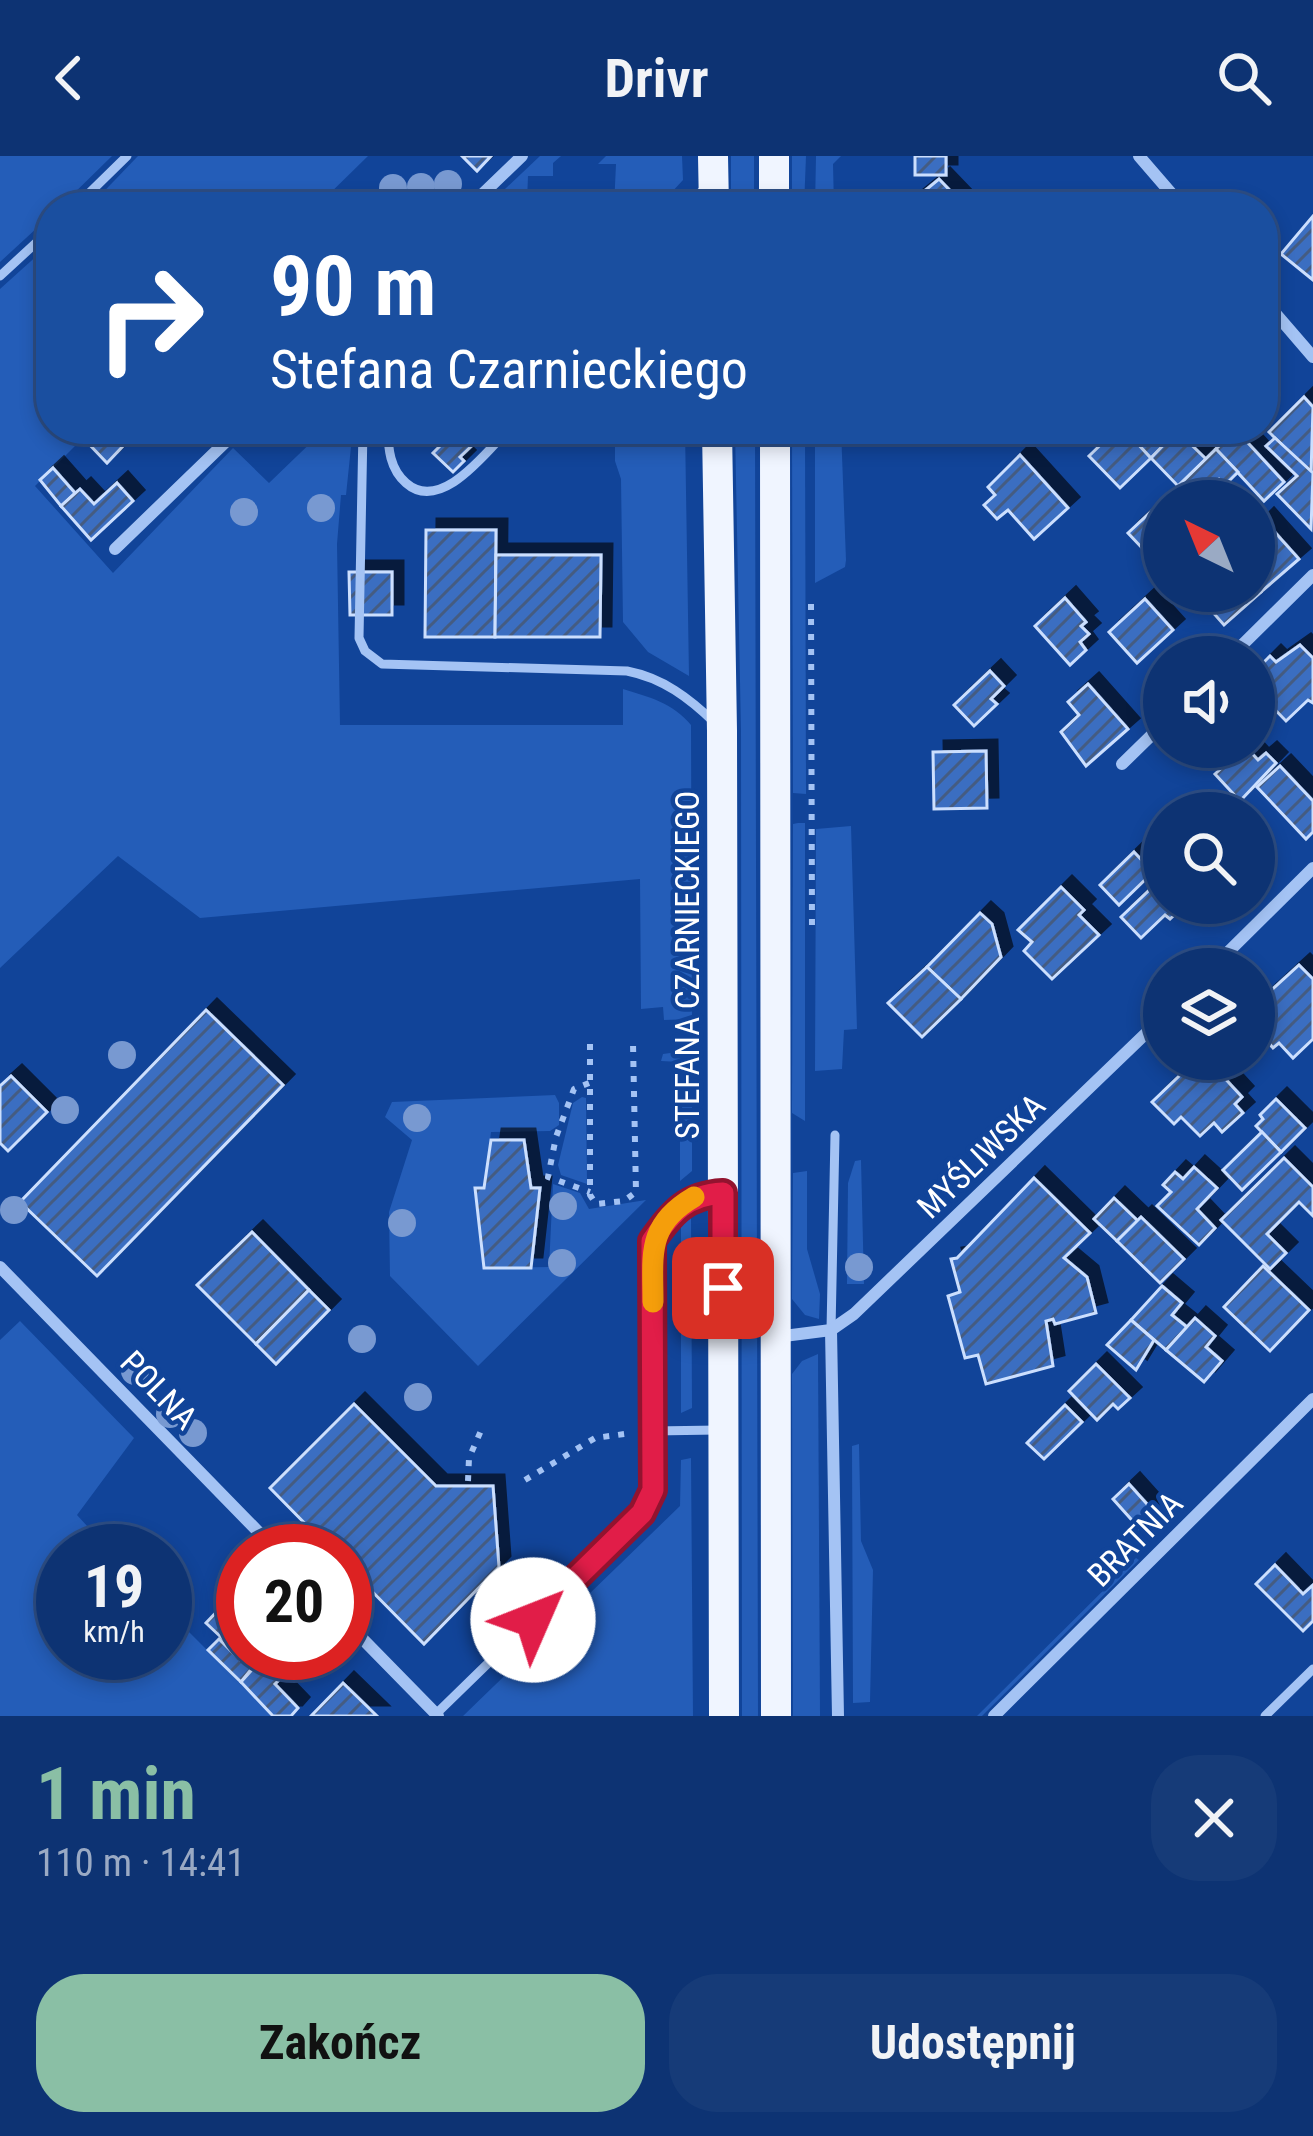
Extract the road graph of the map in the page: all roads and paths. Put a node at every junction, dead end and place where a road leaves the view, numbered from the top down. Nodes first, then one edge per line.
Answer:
1 (127, 156) edge
2 (522, 156) edge
3 (774, 156) edge
4 (1139, 156) edge
5 (91, 192) edge
6 (485, 192) edge
7 (774, 192) edge
8 (1170, 192) edge
9 (36, 243) edge
10 (0, 276) edge
11 (1278, 316) edge
12 (1313, 357) edge
13 (223, 444) edge
14 (363, 444) edge
15 (389, 444) edge
16 (493, 444) edge
17 (717, 444) edge
18 (775, 444) edge
19 (115, 548) dead end
20 (1313, 575) edge
21 (811, 582) dead end
22 (1251, 636) edge
23 (722, 730) junction
24 (1143, 743) edge
25 (1122, 764) dead end
26 (1313, 868) edge
27 (812, 935) dead end
28 (1232, 948) edge
29 (1143, 1036) edge
30 (633, 1043) dead end
31 (590, 1044) dead end
32 (590, 1083) junction
33 (835, 1135) dead end
34 (590, 1192) junction
35 (723, 1193) junction
36 (0, 1267) edge
37 (831, 1330) junction
38 (776, 1336) junction
39 (1313, 1400) edge
40 (482, 1426) dead end
41 (723, 1430) junction
42 (653, 1431) junction
43 (525, 1480) dead end
44 (468, 1481) dead end
45 (252, 1524) edge
46 (372, 1649) edge
47 (1313, 1669) edge
48 (437, 1715) edge
49 (724, 1716) edge
50 (776, 1716) edge
51 (838, 1716) edge
52 (994, 1716) edge
53 (1265, 1716) edge

1 - 5 lane
2 - 6 street
3 - 7 main road
4 - 8 street
9 - 10 lane
11 - 12 street
13 - 19 street
14 - 23 lane
15 - 16 lane
17 - 23 main road, STEFANA CZARNIECKIEGO
18 - 38 main road
20 - 22 street
21 - 27 path
23 - 35 main road, STEFANA CZARNIECKIEGO
24 - 25 street
26 - 28 street
29 - 37 street, MYŚLIWSKA
30 - 34 path
31 - 32 path
32 - 34 path
32 - 34 path
33 - 37 lane
35 - 41 main road, STEFANA CZARNIECKIEGO
35 - 42 lane
36 - 45 street, POLNA
37 - 38 street
37 - 51 street
38 - 50 main road
39 - 52 street, BRATNIA
40 - 44 path
41 - 42 lane
41 - 49 main road, STEFANA CZARNIECKIEGO
42 - 43 path
42 - 48 lane
46 - 48 street
47 - 53 lane

